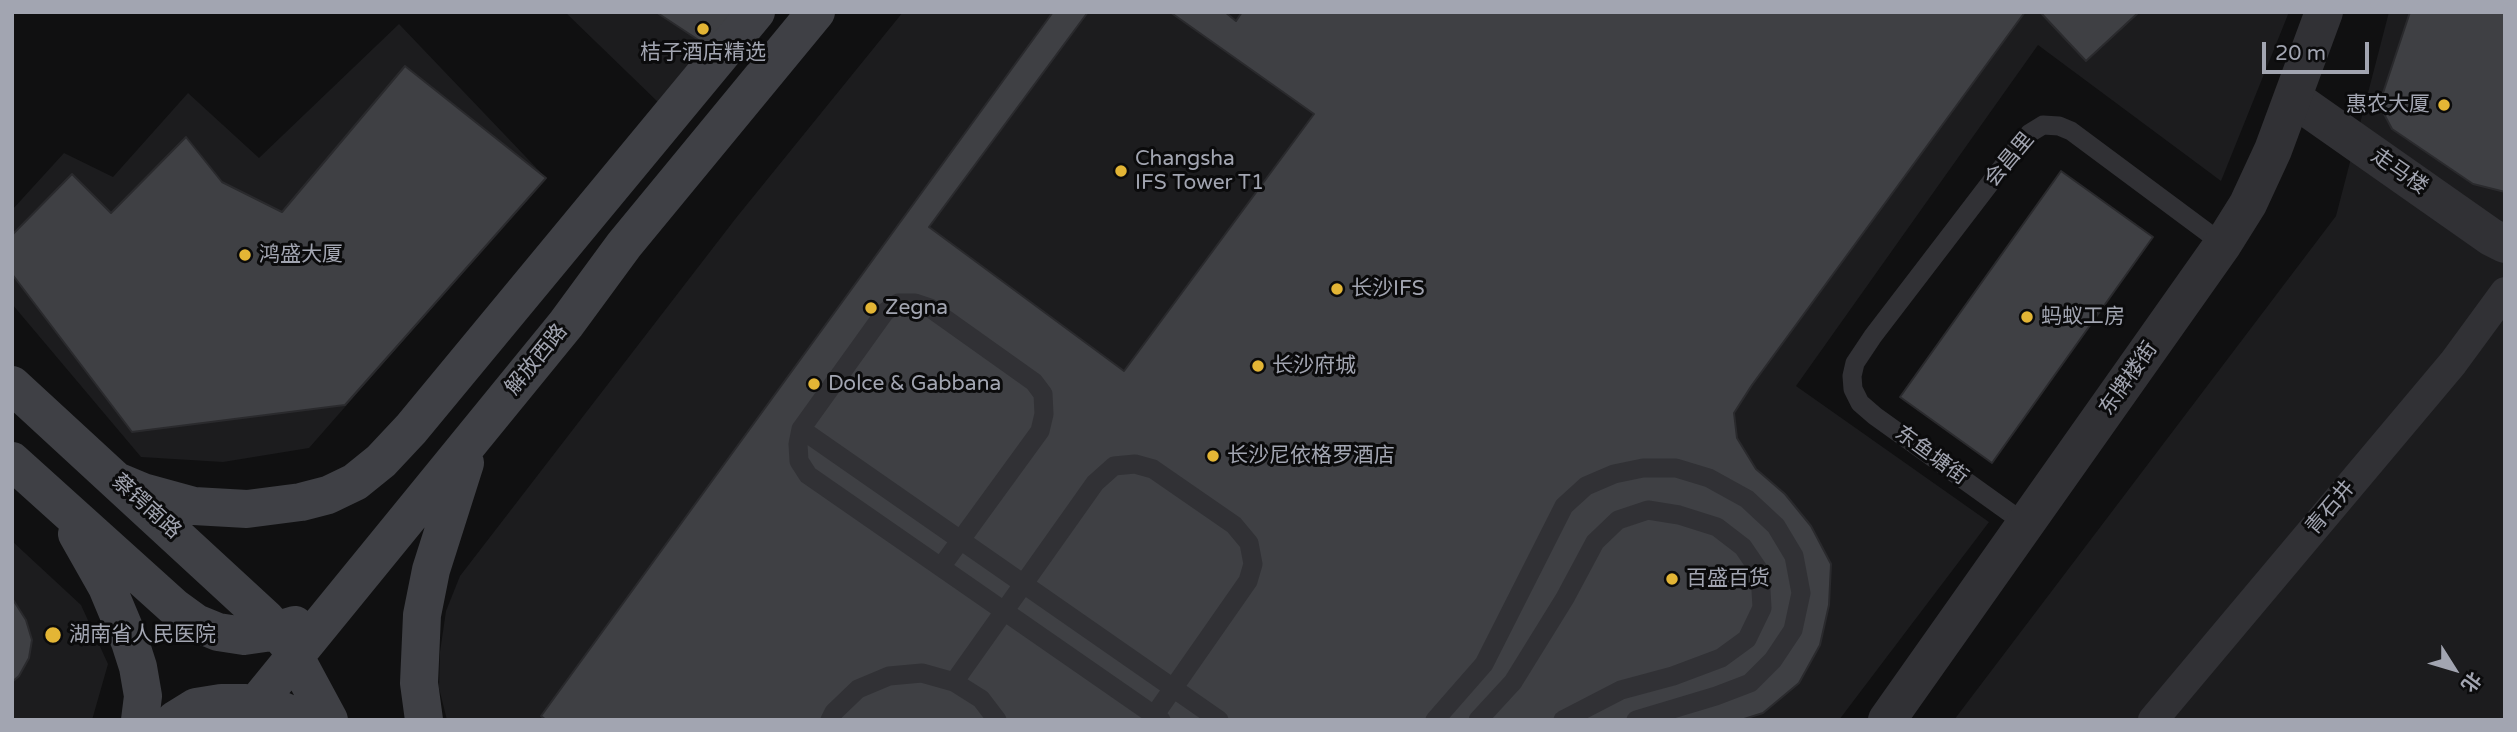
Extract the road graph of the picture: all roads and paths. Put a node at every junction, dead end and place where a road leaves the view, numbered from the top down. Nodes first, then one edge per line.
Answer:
1 (756, 12) edge
2 (816, 12) edge
3 (2324, 12) edge
4 (2293, 98) junction
5 (2223, 244) junction
6 (2505, 244) edge
7 (2505, 292) edge
8 (1852, 376) joint
9 (12, 385) edge
10 (801, 429) junction
11 (471, 441) junction
12 (12, 461) edge
13 (119, 482) junction
14 (60, 505) junction
15 (2026, 525) junction
16 (961, 540) junction
17 (941, 567) junction
18 (1023, 583) junction
19 (1004, 611) junction
20 (286, 644) junction
21 (954, 681) junction
22 (1173, 688) junction
23 (249, 713) edge
24 (1155, 718) edge
25 (140, 720) edge
26 (175, 720) edge
27 (303, 720) edge
28 (329, 720) edge
29 (424, 720) edge
30 (830, 720) edge
31 (997, 720) edge
32 (1219, 720) edge
33 (1435, 720) edge
34 (1478, 720) edge
35 (1563, 720) edge
36 (1636, 720) edge
37 (1887, 720) edge
38 (2153, 720) edge

1 - 13 main road
2 - 11 main road, 解放西路
3 - 4 street, 东牌楼街
4 - 5 street, 东牌楼街
4 - 6 street, 走马楼
5 - 8 lane, 会昌里
5 - 15 street, 东牌楼街
7 - 38 street, 青石井
8 - 15 lane, 东鱼塘街
9 - 13 main road, 蔡锷南路
10 - 16 lane
10 - 16 lane
10 - 17 lane
11 - 20 main road, 解放西路
11 - 29 main road
12 - 14 main road
13 - 20 main road, 蔡锷南路
14 - 20 main road
14 - 25 main road
15 - 37 street, 东牌楼街
16 - 17 lane
16 - 18 lane
17 - 19 lane
18 - 19 lane
18 - 22 lane
18 - 22 lane
19 - 21 lane
19 - 24 lane
20 - 23 main road
20 - 28 main road, 蔡锷南路
21 - 30 lane
21 - 31 lane
22 - 24 lane
22 - 32 lane
23 - 26 main road
23 - 27 main road
33 - 36 lane
34 - 35 lane

